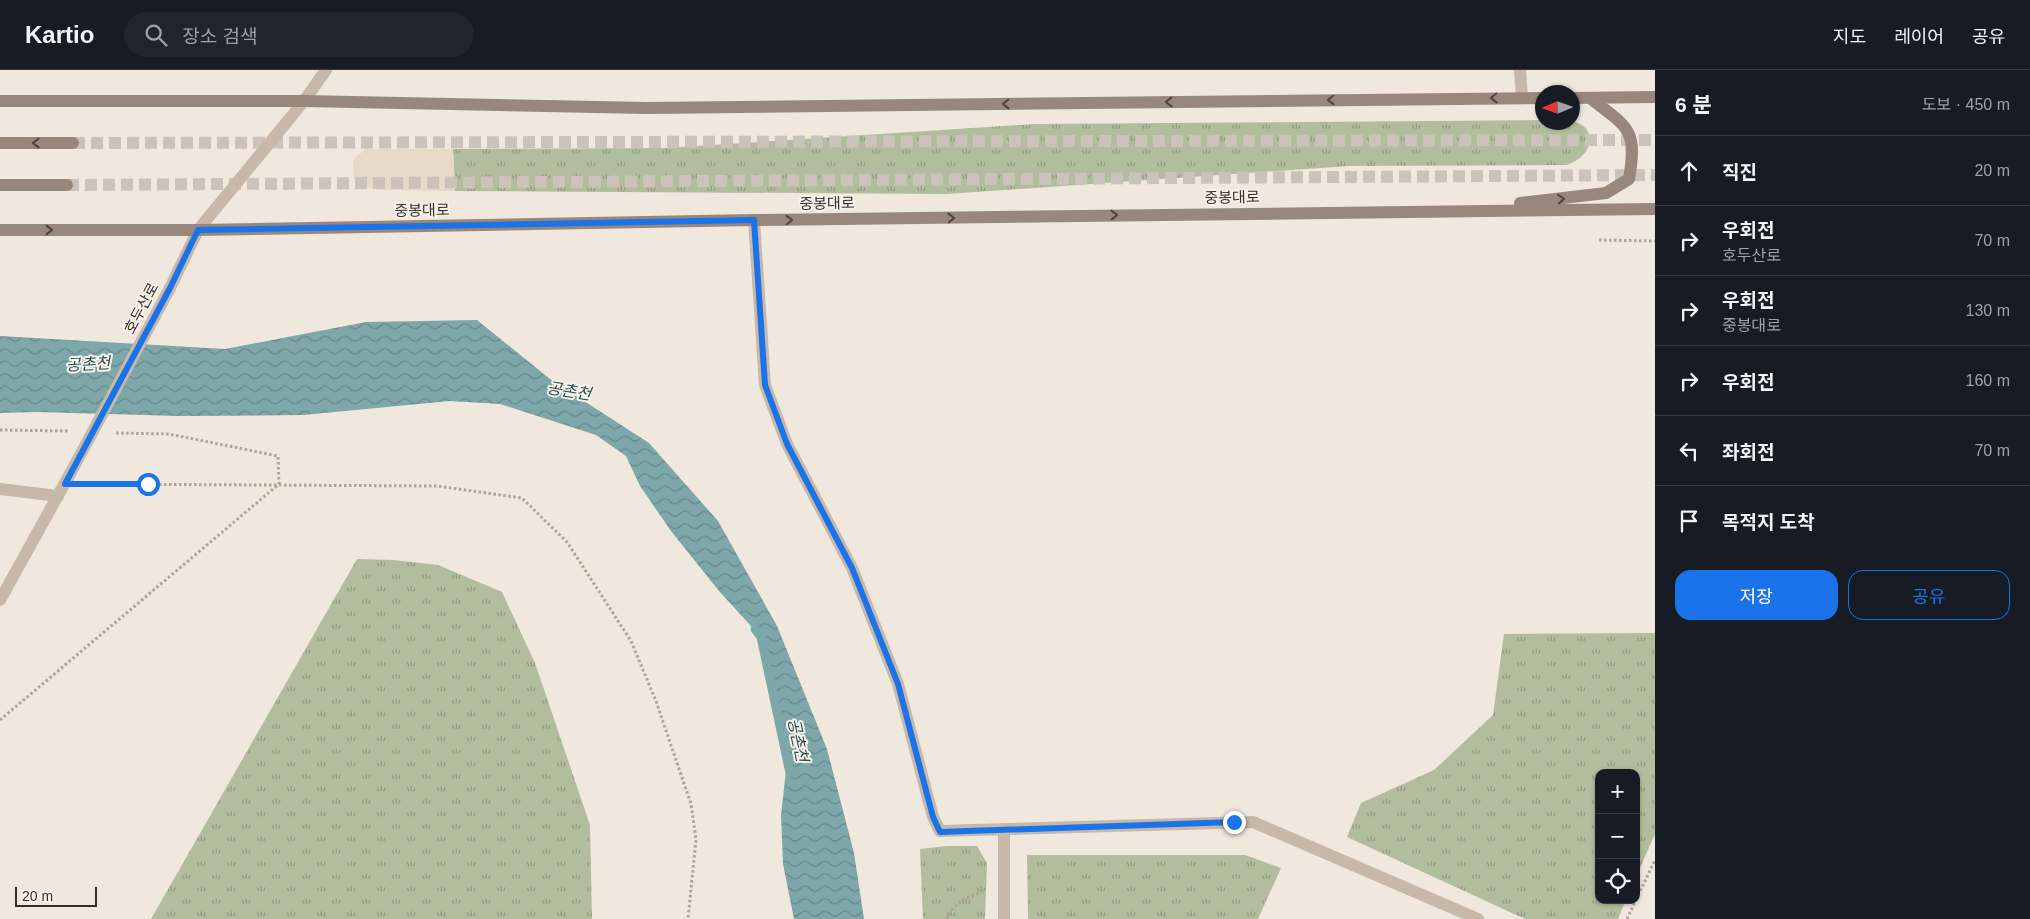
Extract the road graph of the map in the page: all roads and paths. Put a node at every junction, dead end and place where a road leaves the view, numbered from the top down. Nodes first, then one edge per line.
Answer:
1 (326, 70) edge
2 (1520, 70) edge
3 (1655, 97) edge
4 (1522, 98) junction
5 (1535, 98) edge
6 (1580, 98) edge
7 (1590, 98) junction
8 (0, 101) edge
9 (304, 101) junction
10 (0, 143) edge
11 (73, 143) tunnel mouth
12 (0, 185) edge
13 (67, 185) tunnel mouth
14 (1655, 209) edge
15 (1478, 210) junction
16 (754, 220) junction
17 (0, 230) edge
18 (198, 230) junction
19 (1599, 240) dead end
20 (1655, 240) edge
21 (0, 430) edge
22 (70, 432) dead end
23 (110, 432) dead end
24 (65, 484) junction
25 (279, 484) junction
26 (0, 488) edge
27 (58, 496) junction
28 (0, 600) edge
29 (0, 720) edge
30 (1004, 829) junction
31 (1655, 860) edge
32 (1003, 888) junction
33 (1640, 892) edge
34 (1634, 904) edge
35 (688, 919) edge
36 (947, 919) edge
37 (1004, 919) edge
38 (1478, 919) edge
39 (1627, 919) edge

1 - 9 street, 호두산로
2 - 4 street
3 - 7 main road
4 - 5 main road
4 -> 9 main road
6 - 7 main road
15 -> 7 main road
8 - 9 main road
9 - 18 street, 호두산로
11 -> 10 main road
12 - 13 main road
14 - 15 main road, 중봉대로
16 -> 15 main road, 중봉대로
16 - 18 main road, 중봉대로
16 - 30 street
17 -> 18 main road, 중봉대로
18 - 24 street, 호두산로, bridge
19 - 20 path
21 - 22 path
23 - 25 path
24 - 25 path
24 - 27 street, 호두산로
25 - 29 path
25 - 35 path
26 - 27 street
27 - 28 street, 호두산로
30 - 32 street
30 - 38 street
31 - 33 path
32 - 36 path
32 - 37 street
34 - 39 path

